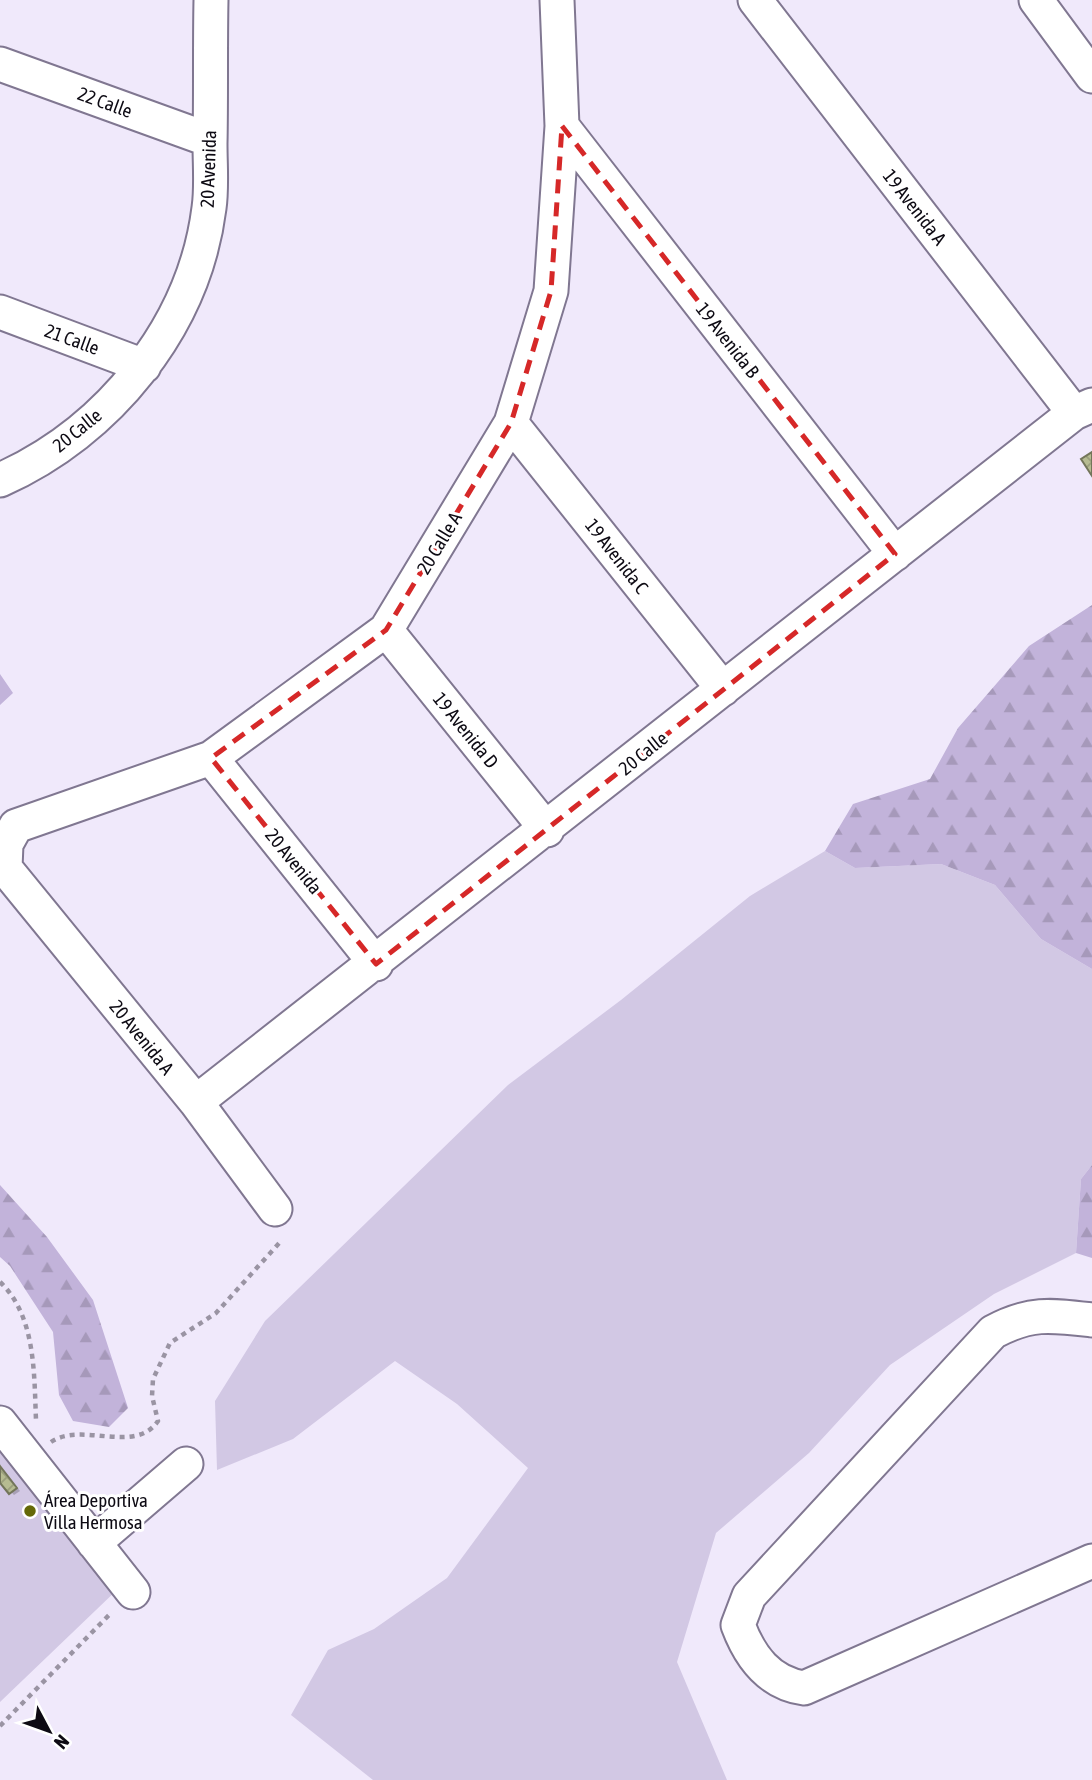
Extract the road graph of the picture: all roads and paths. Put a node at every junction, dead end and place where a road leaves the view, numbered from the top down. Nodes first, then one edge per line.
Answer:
1 (211, 0) edge
2 (557, 0) edge
3 (755, 0) edge
4 (1036, 0) edge
5 (0, 64) edge
6 (1092, 76) edge
7 (562, 126) junction
8 (210, 140) junction
9 (0, 312) edge
10 (144, 366) junction
11 (1083, 409) edge
12 (511, 423) junction
13 (0, 480) edge
14 (895, 554) junction
15 (386, 630) junction
16 (723, 690) junction
17 (212, 758) junction
18 (547, 830) junction
19 (5, 868) joint
20 (376, 964) junction
21 (196, 1102) junction
22 (275, 1209) joint
23 (0, 1282) edge
24 (1092, 1320) edge
25 (0, 1423) edge
26 (37, 1426) dead end
27 (66, 1435) dead end
28 (186, 1464) dead end
29 (94, 1543) junction
30 (1092, 1560) edge
31 (132, 1592) joint
32 (0, 1727) edge

1 - 8 street, 20 Avenida
2 - 7 street, 20 Calle A
3 - 11 street, 19 Avenida A
4 - 6 street
5 - 8 street, 22 Calle
7 - 12 street, 20 Calle A
7 - 14 street, 19 Avenida B
8 - 10 street, 20 Avenida
9 - 10 street, 21 Calle
10 - 13 street, 20 Calle
11 - 14 street, 20 Calle
12 - 15 street, 20 Calle A
12 - 16 street, 19 Avenida C
14 - 16 street, 20 Calle
15 - 17 street, 20 Calle A
15 - 18 street, 19 Avenida D
16 - 18 street, 20 Calle
17 - 19 street, 20 Calle A
17 - 20 street, 20 Avenida
18 - 20 street, 20 Calle
19 - 21 street, 20 Avenida A
20 - 21 street, 20 Calle
21 - 22 street, 20 Avenida A
22 - 27 path
23 - 26 path
24 - 30 street
25 - 29 street
28 - 29 street
29 - 31 street
31 - 32 path

